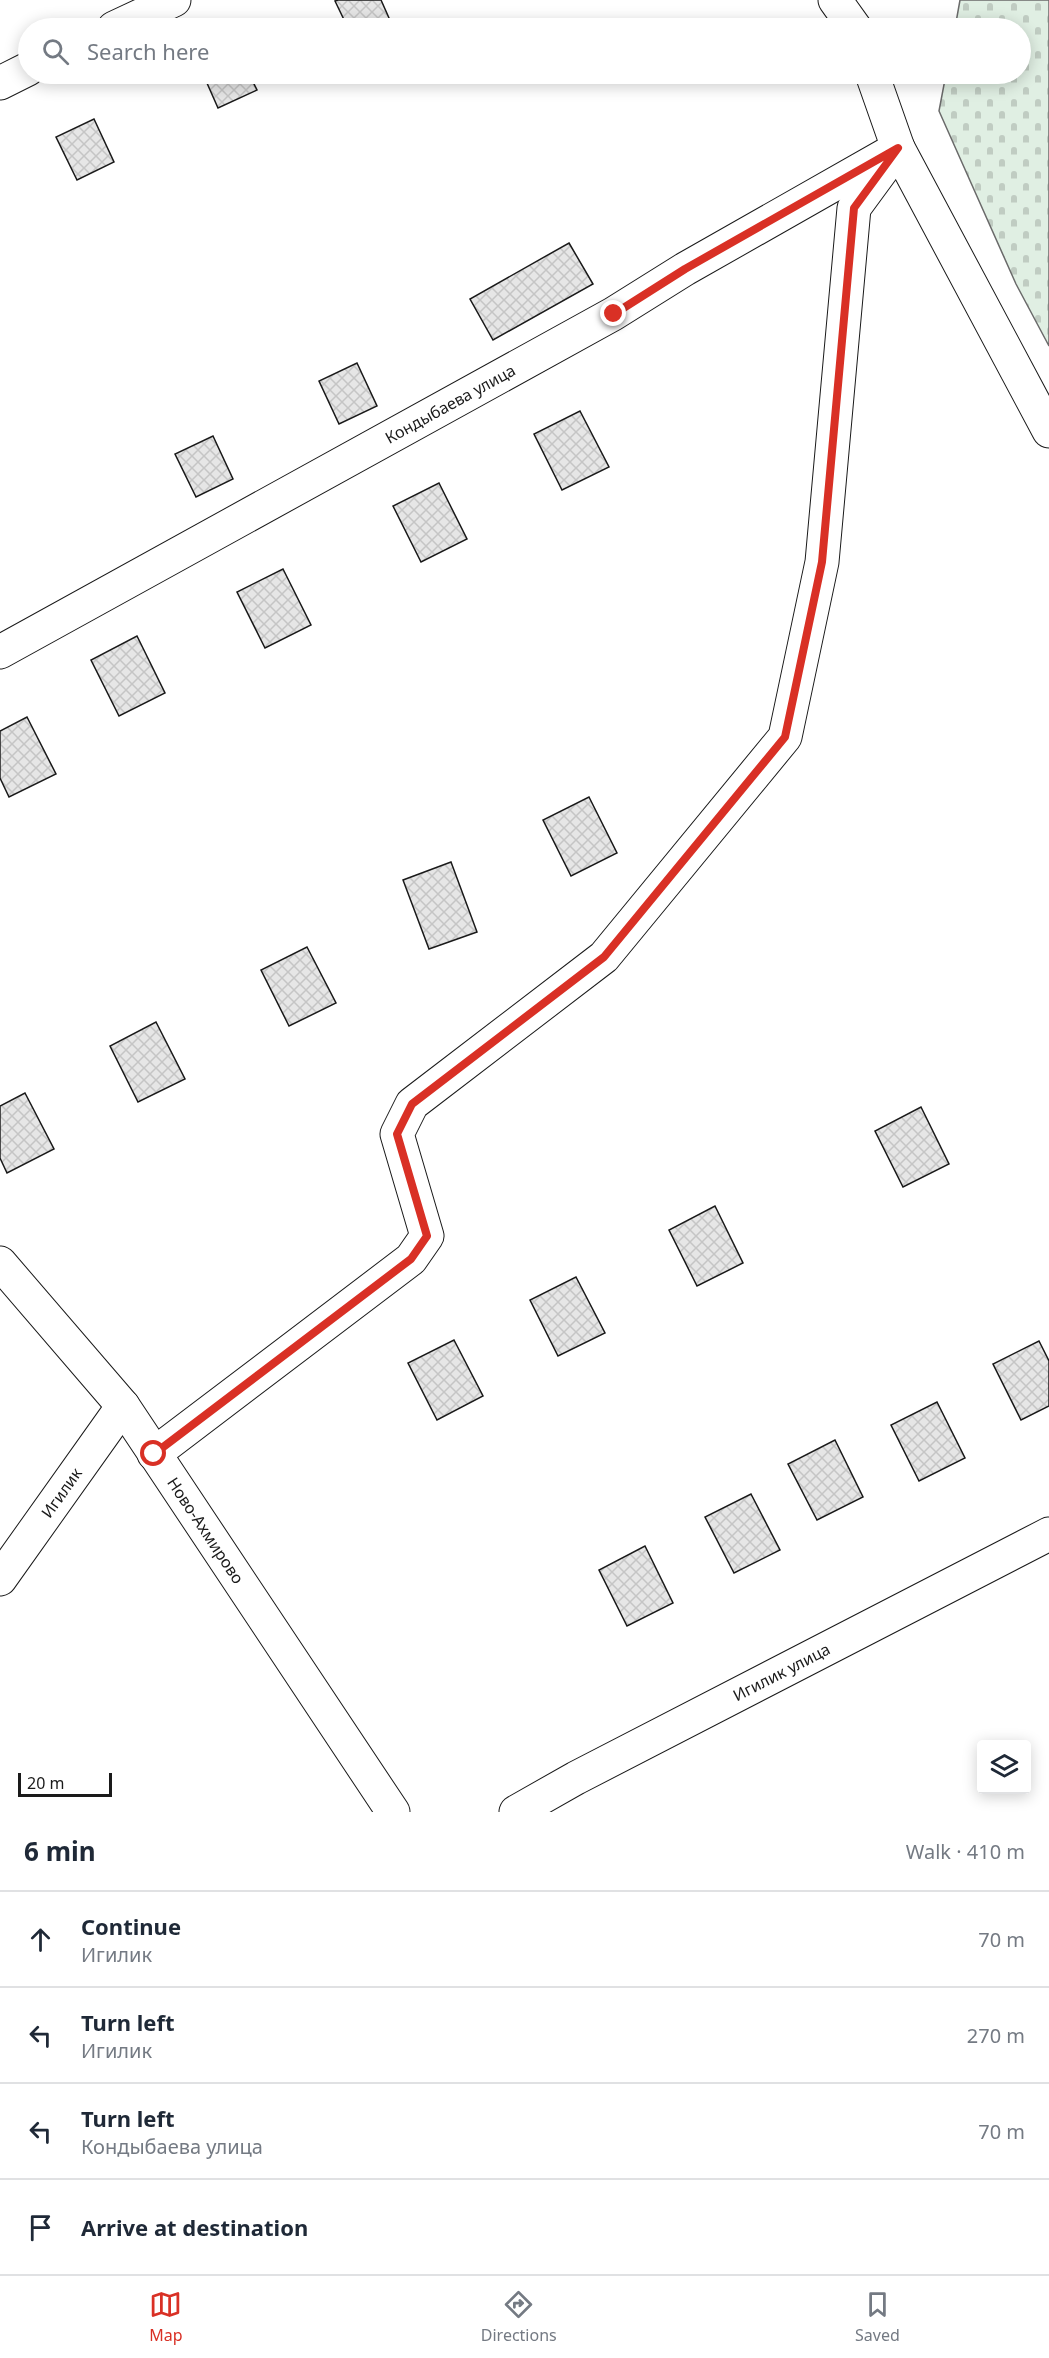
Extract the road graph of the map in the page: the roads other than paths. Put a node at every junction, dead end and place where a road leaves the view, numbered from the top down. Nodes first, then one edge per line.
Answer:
1 (174, 0) edge
2 (835, 0) edge
3 (135, 18) edge
4 (848, 18) edge
5 (18, 74) edge
6 (0, 83) edge
7 (876, 84) edge
8 (898, 148) junction
9 (1049, 431) edge
10 (0, 652) edge
11 (0, 1263) edge
12 (123, 1406) junction
13 (154, 1454) junction
14 (1049, 1534) edge
15 (0, 1579) edge
16 (393, 1812) edge
17 (516, 1812) edge

1 - 3 street
2 - 4 street
5 - 6 street
7 - 8 street
8 - 9 street
8 - 10 street, Кондыбаева улица
8 - 13 street
11 - 12 street, Ново-Ахмирово
12 - 13 street, Ново-Ахмирово
12 - 15 street, Игилик
13 - 16 street, Ново-Ахмирово
14 - 17 street, Игилик улица

